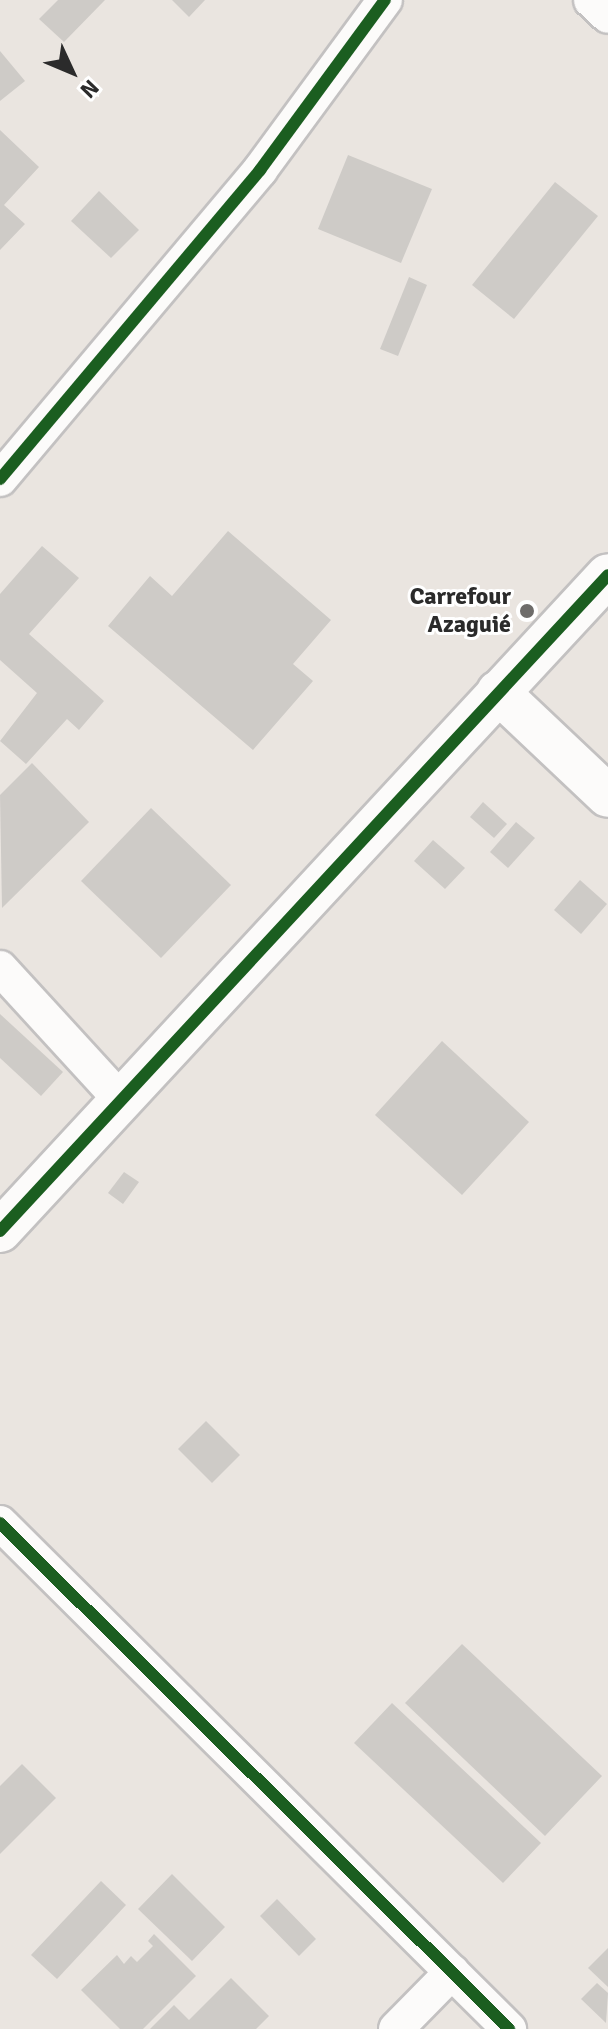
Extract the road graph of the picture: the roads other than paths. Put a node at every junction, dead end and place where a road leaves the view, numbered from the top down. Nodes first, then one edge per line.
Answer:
1 (385, 0) edge
2 (591, 0) edge
3 (608, 16) edge
4 (0, 479) edge
5 (608, 575) edge
6 (498, 692) junction
7 (608, 796) edge
8 (0, 968) edge
9 (121, 1100) junction
10 (0, 1231) edge
11 (0, 1523) edge
12 (452, 1972) junction
13 (396, 2029) edge
14 (509, 2029) edge

1 - 4 street
2 - 3 street
5 - 6 street
6 - 7 street
6 - 9 street
8 - 9 street
9 - 10 street
11 - 12 street
12 - 13 street
12 - 14 street

